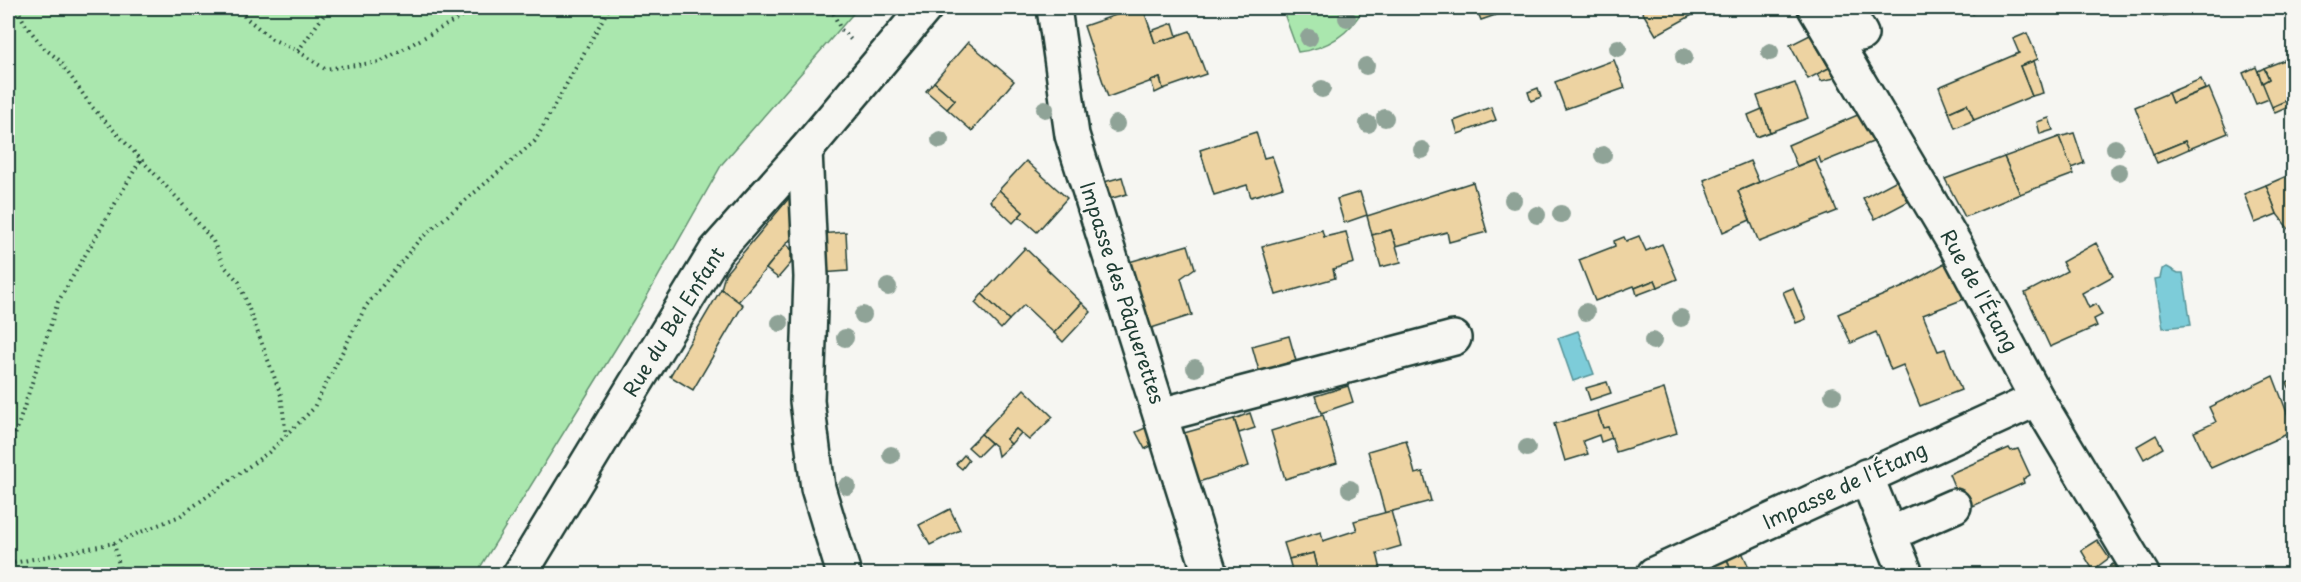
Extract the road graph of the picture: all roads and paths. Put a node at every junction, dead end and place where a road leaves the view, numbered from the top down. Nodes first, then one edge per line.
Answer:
1 (17, 8) edge
2 (234, 8) edge
3 (329, 8) edge
4 (467, 8) edge
5 (477, 8) edge
6 (609, 8) edge
7 (925, 8) edge
8 (1053, 8) edge
9 (1815, 8) edge
10 (464, 16) junction
11 (298, 51) junction
12 (806, 151) junction
13 (141, 159) junction
14 (1454, 338) dead end
15 (2037, 399) junction
16 (1161, 414) junction
17 (286, 436) junction
18 (8, 457) edge
19 (1866, 476) junction
20 (1954, 506) dead end
21 (1890, 534) junction
22 (114, 543) junction
23 (8, 564) edge
24 (121, 574) edge
25 (520, 574) edge
26 (844, 574) edge
27 (1210, 574) edge
28 (1654, 574) edge
29 (1906, 574) edge
30 (2142, 574) edge

1 - 13 path
2 - 11 path
3 - 11 path
4 - 10 path
5 - 10 path
6 - 17 path
7 - 12 street, Rue du Bel Enfant
8 - 16 street, Impasse des Pâquerettes
9 - 15 street, Rue de l'Étang
10 - 11 path
12 - 25 street, Rue du Bel Enfant
12 - 26 street
13 - 17 path
13 - 18 path
14 - 16 street
15 - 19 street, Impasse de l'Étang
15 - 30 street, Rue de l'Étang
16 - 27 street, Impasse des Pâquerettes
17 - 22 path
19 - 21 street
19 - 28 street, Impasse de l'Étang
20 - 21 street
21 - 29 street
22 - 23 path
22 - 24 path

